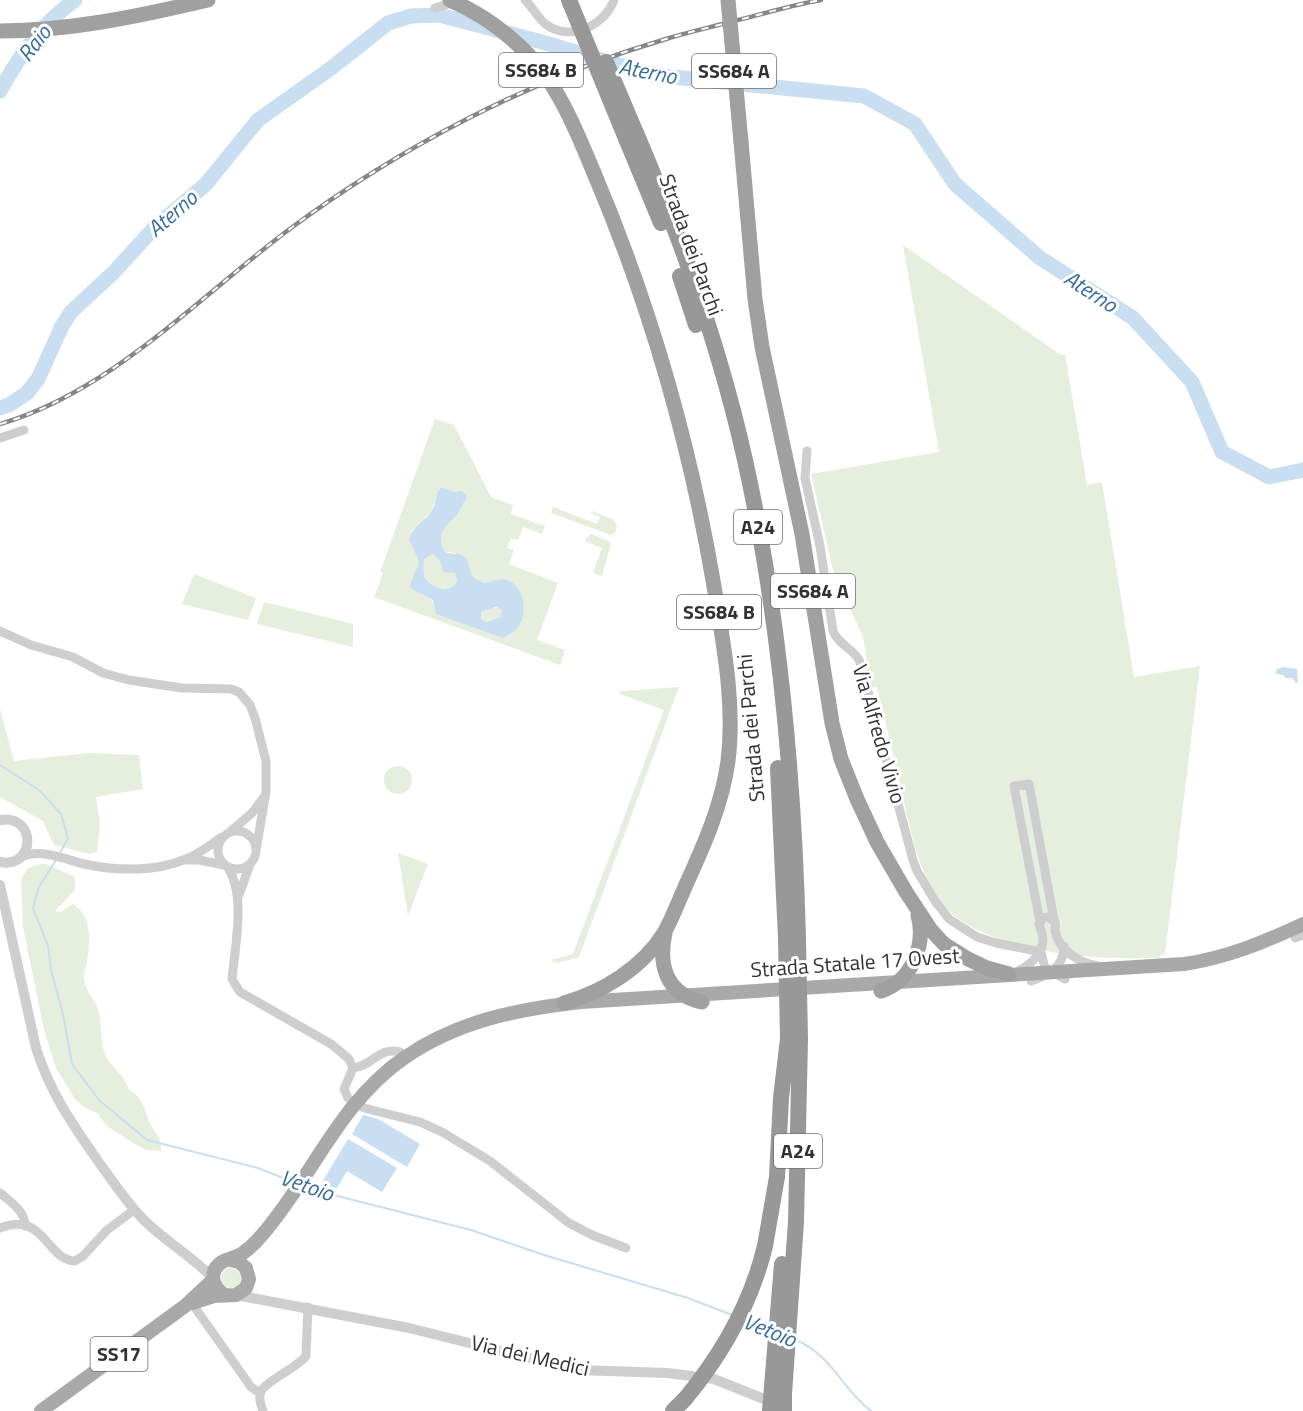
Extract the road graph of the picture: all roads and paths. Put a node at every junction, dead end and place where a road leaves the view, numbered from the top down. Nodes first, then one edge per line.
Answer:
1 (208, 0) edge
2 (450, 0) edge
3 (462, 0) edge
4 (525, 0) edge
5 (569, 0) edge
6 (582, 0) edge
7 (614, 0) edge
8 (728, 0) edge
9 (435, 8) dead end
10 (0, 31) edge
11 (631, 137) junction
12 (24, 430) dead end
13 (0, 438) edge
14 (807, 452) dead end
15 (0, 631) edge
16 (266, 792) junction
17 (0, 820) edge
18 (231, 831) junction
19 (222, 837) junction
20 (256, 850) junction
21 (26, 851) junction
22 (185, 860) junction
23 (0, 862) edge
24 (250, 864) junction
25 (226, 866) junction
26 (0, 886) edge
27 (238, 897) junction
28 (916, 909) junction
29 (1054, 920) junction
30 (1303, 924) edge
31 (668, 925) junction
32 (1040, 927) junction
33 (1055, 930) junction
34 (1300, 936) edge
35 (1064, 946) junction
36 (1041, 952) junction
37 (1118, 969) junction
38 (1051, 972) junction
39 (1009, 974) junction
40 (1065, 979) junction
41 (899, 981) junction
42 (1031, 981) junction
43 (881, 991) junction
44 (684, 995) junction
45 (702, 1002) junction
46 (564, 1004) junction
47 (794, 1039) junction
48 (409, 1055) junction
49 (353, 1068) junction
50 (355, 1102) junction
51 (0, 1193) edge
52 (134, 1210) junction
53 (25, 1226) junction
54 (0, 1228) edge
55 (262, 1235) junction
56 (626, 1248) dead end
57 (193, 1259) junction
58 (225, 1262) junction
59 (788, 1264) junction
60 (249, 1274) junction
61 (213, 1279) junction
62 (230, 1295) junction
63 (270, 1300) junction
64 (308, 1307) junction
65 (190, 1308) junction
66 (260, 1392) junction
67 (48, 1408) edge
68 (263, 1411) edge
69 (673, 1411) edge
70 (770, 1411) edge
71 (785, 1411) edge

1 - 10 highway
2 - 31 highway, SS684 B, bridge
3 - 9 street
4 - 7 street
5 - 11 highway, Strada dei Parchi / A24, bridge
6 - 11 highway, Strada dei Parchi / A24, bridge
8 - 28 highway, SS684 A, bridge
11 - 47 highway, Strada dei Parchi / A24, bridge
12 - 13 street
14 - 36 street, Via Alfredo Vivio
15 - 16 street
16 - 18 street
16 - 20 street
17 - 21 street
18 - 19 street
18 - 20 street
19 - 22 street
19 - 25 street
20 - 24 street
21 - 22 street
21 - 23 street
21 - 26 street
22 - 25 street
24 - 25 street
24 - 27 street
25 - 27 street
26 - 52 street
27 - 49 street
28 - 39 highway, SS684 A
28 - 41 highway, SS684 A
29 - 32 street
29 - 32 street
29 - 33 street
30 - 37 main road, Strada Statale 17 Ovest
31 - 44 highway, SS684 B
31 - 46 highway, SS684 B
32 - 33 street
32 - 36 street
33 - 35 street
34 - 40 main road, Strada Statale 17 Ovest
35 - 37 street
35 - 38 street
36 - 38 street
36 - 39 street
37 - 38 main road, Strada Statale 17 Ovest
38 - 39 main road, Strada Statale 17 Ovest
38 - 40 street
38 - 42 street
39 - 41 main road, Strada Statale 17 Ovest
40 - 42 main road, Strada Statale 17 Ovest
41 - 43 highway, SS684 A
41 - 44 main road, Strada Statale 17 Ovest
42 - 43 main road, Strada Statale 17 Ovest
43 - 45 main road, Strada Statale 17 Ovest
44 - 45 highway
44 - 46 main road, Strada Statale 17 Ovest
45 - 48 main road, Strada Statale 17 Ovest
46 - 48 main road, Strada Statale 17 Ovest
47 - 59 highway, Strada dei Parchi / A24
47 - 69 highway, bridge
48 - 49 street
48 - 50 main road, Strada Statale 17 Ovest / SS17
49 - 50 street
50 - 55 main road, Strada Statale 17 Ovest / SS17
50 - 56 street
51 - 53 street
52 - 53 street
52 - 57 street
53 - 54 street
55 - 58 main road, Strada Statale 17 Ovest / SS17
55 - 60 main road, Strada Statale 17 Ovest / SS17
57 - 58 street
57 - 61 street
58 - 60 main road
58 - 61 main road, SS17
59 - 70 highway, Strada dei Parchi / A24, bridge
59 - 71 highway, Strada dei Parchi / A24, bridge
60 - 62 main road, SS17
60 - 63 street
61 - 62 main road
61 - 65 main road, SS17
62 - 63 street, Via dei Medici
62 - 65 main road, SS17
63 - 64 street, Via dei Medici
64 - 66 street
64 - 71 street, Via dei Medici
65 - 66 street
65 - 67 main road, SS17
66 - 68 street

